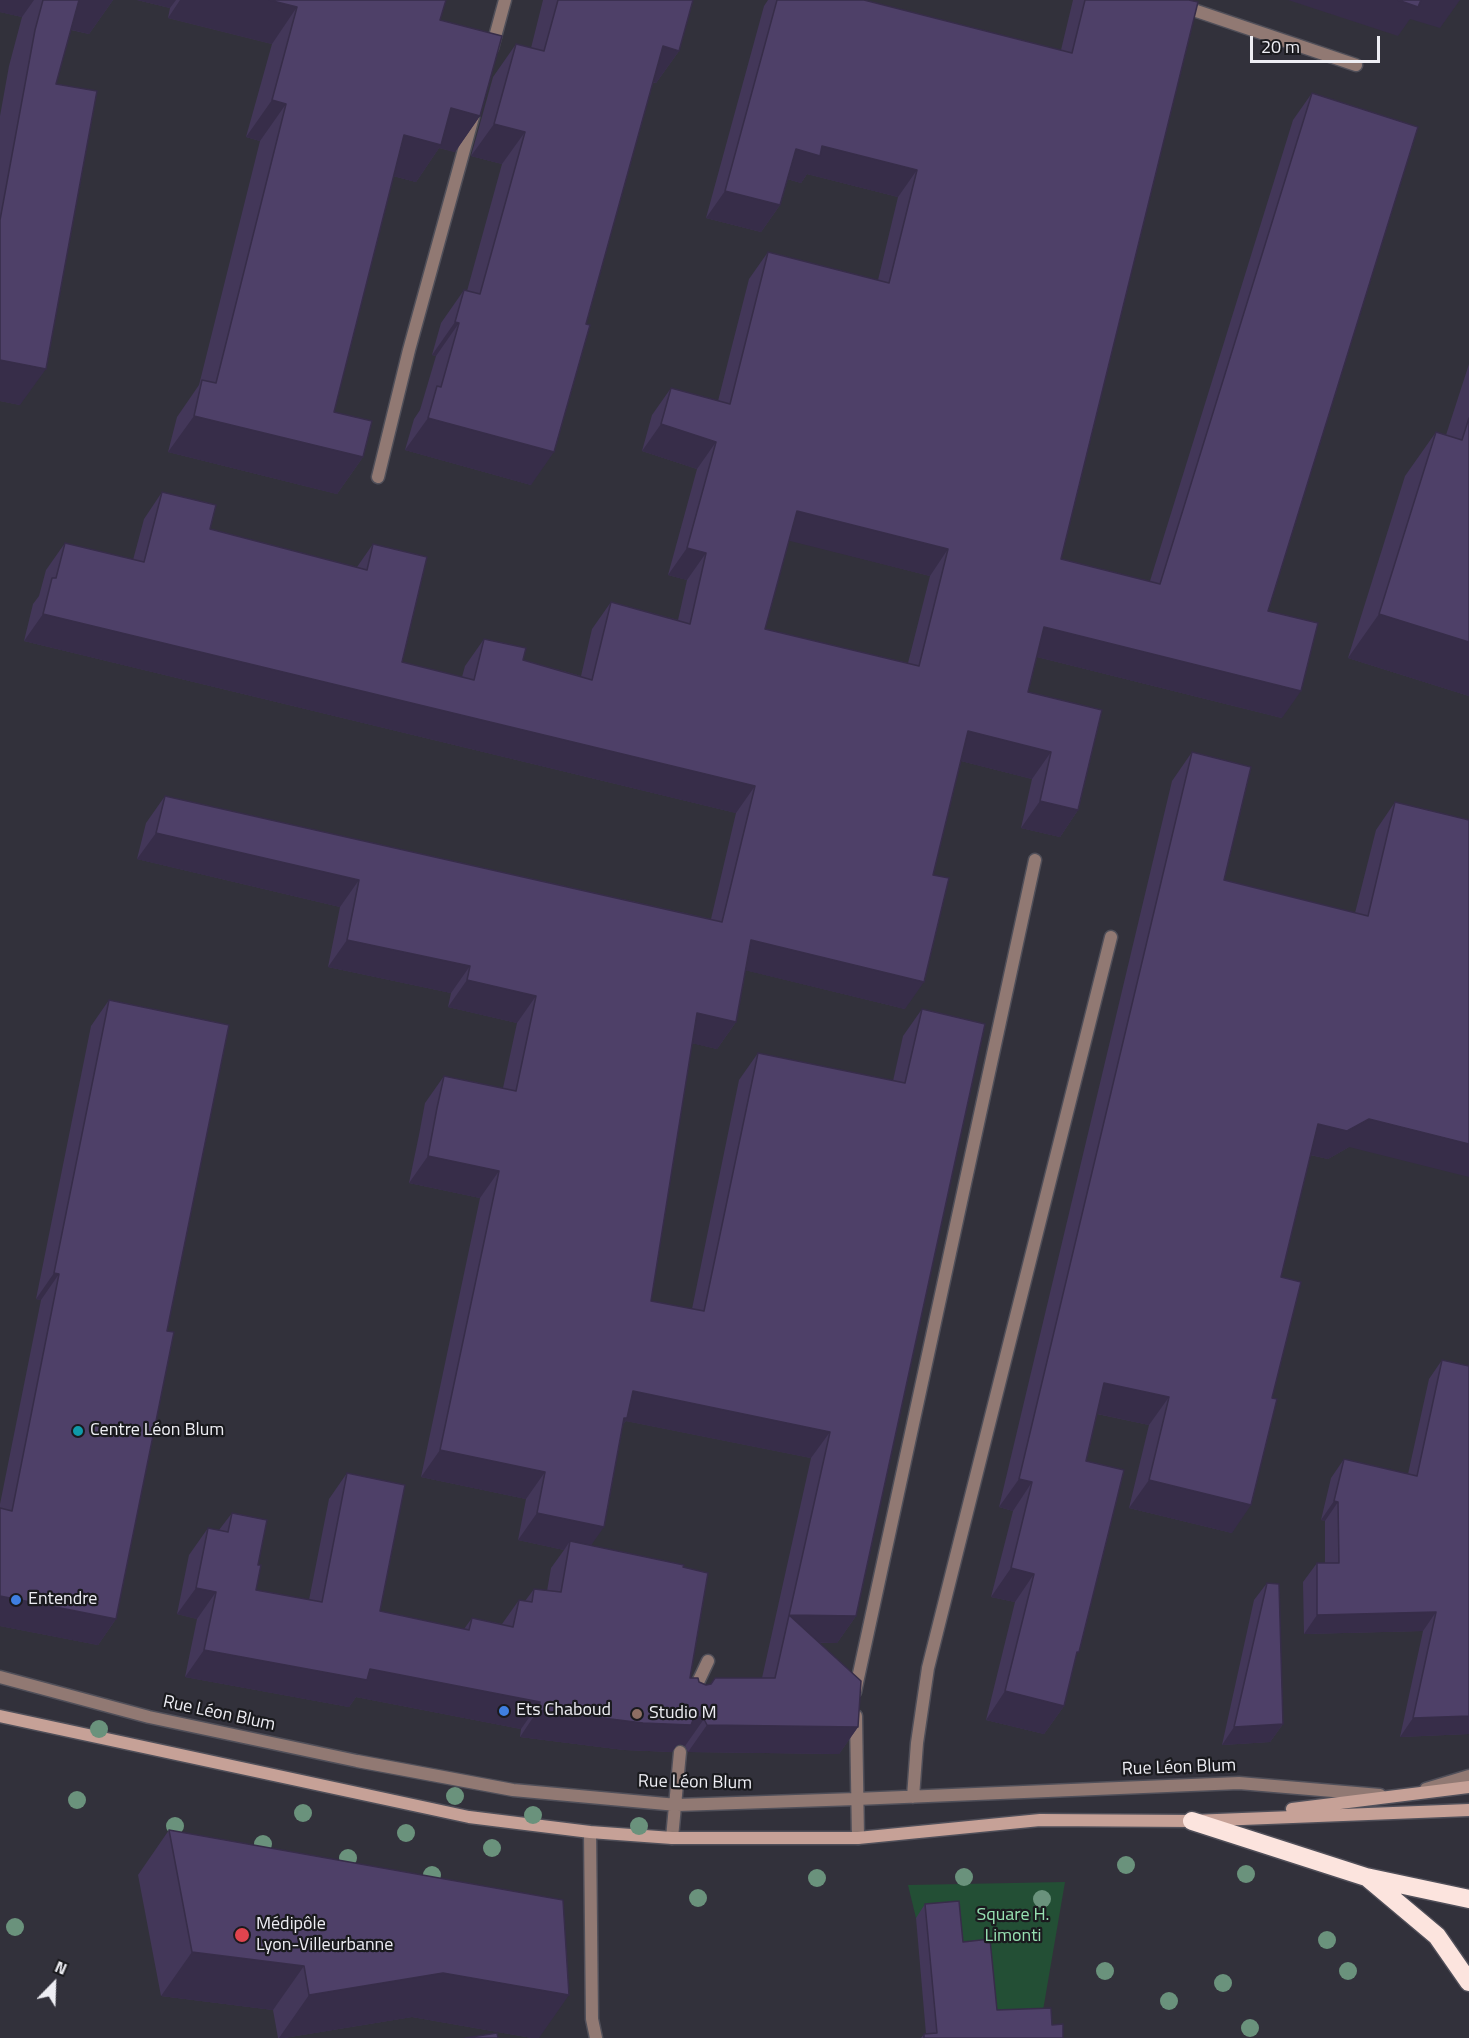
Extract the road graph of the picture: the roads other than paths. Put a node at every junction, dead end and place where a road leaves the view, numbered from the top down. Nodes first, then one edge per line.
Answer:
1 (505, 0) edge
2 (1164, 0) edge
3 (490, 57) edge
4 (1356, 65) dead end
5 (477, 102) edge
6 (378, 477) dead end
7 (1035, 860) dead end
8 (1111, 937) dead end
9 (708, 1661) dead end
10 (0, 1677) edge
11 (687, 1704) edge
12 (0, 1716) edge
13 (680, 1752) edge
14 (1469, 1776) edge
15 (1469, 1787) edge
16 (913, 1797) junction
17 (1401, 1797) junction
18 (856, 1799) junction
19 (677, 1805) junction
20 (1469, 1810) edge
21 (1192, 1821) junction
22 (591, 1832) junction
23 (672, 1838) junction
24 (858, 1838) junction
25 (1366, 1877) junction
26 (1469, 1899) edge
27 (1469, 1982) edge
28 (592, 2019) junction
29 (590, 2038) edge
30 (596, 2038) edge

1 - 3 street
2 - 4 street
5 - 6 street
7 - 18 street
8 - 16 street
9 - 11 street
10 - 19 street, Rue Léon Blum
12 - 22 main road, Rue Léon Blum
13 - 19 street
14 - 17 street
15 - 17 main road, Rue Léon Blum
16 - 17 street, Rue Léon Blum
16 - 18 street, Rue Léon Blum
17 - 21 main road, Rue Léon Blum
18 - 19 street, Rue Léon Blum
18 - 24 street
19 - 23 street
20 - 21 main road, Rue Léon Blum
21 - 24 main road, Rue Léon Blum
21 - 25 highway
22 - 23 main road, Rue Léon Blum
22 - 28 street
23 - 24 main road, Rue Léon Blum
25 - 26 highway
25 - 27 highway
28 - 29 street
28 - 30 street

